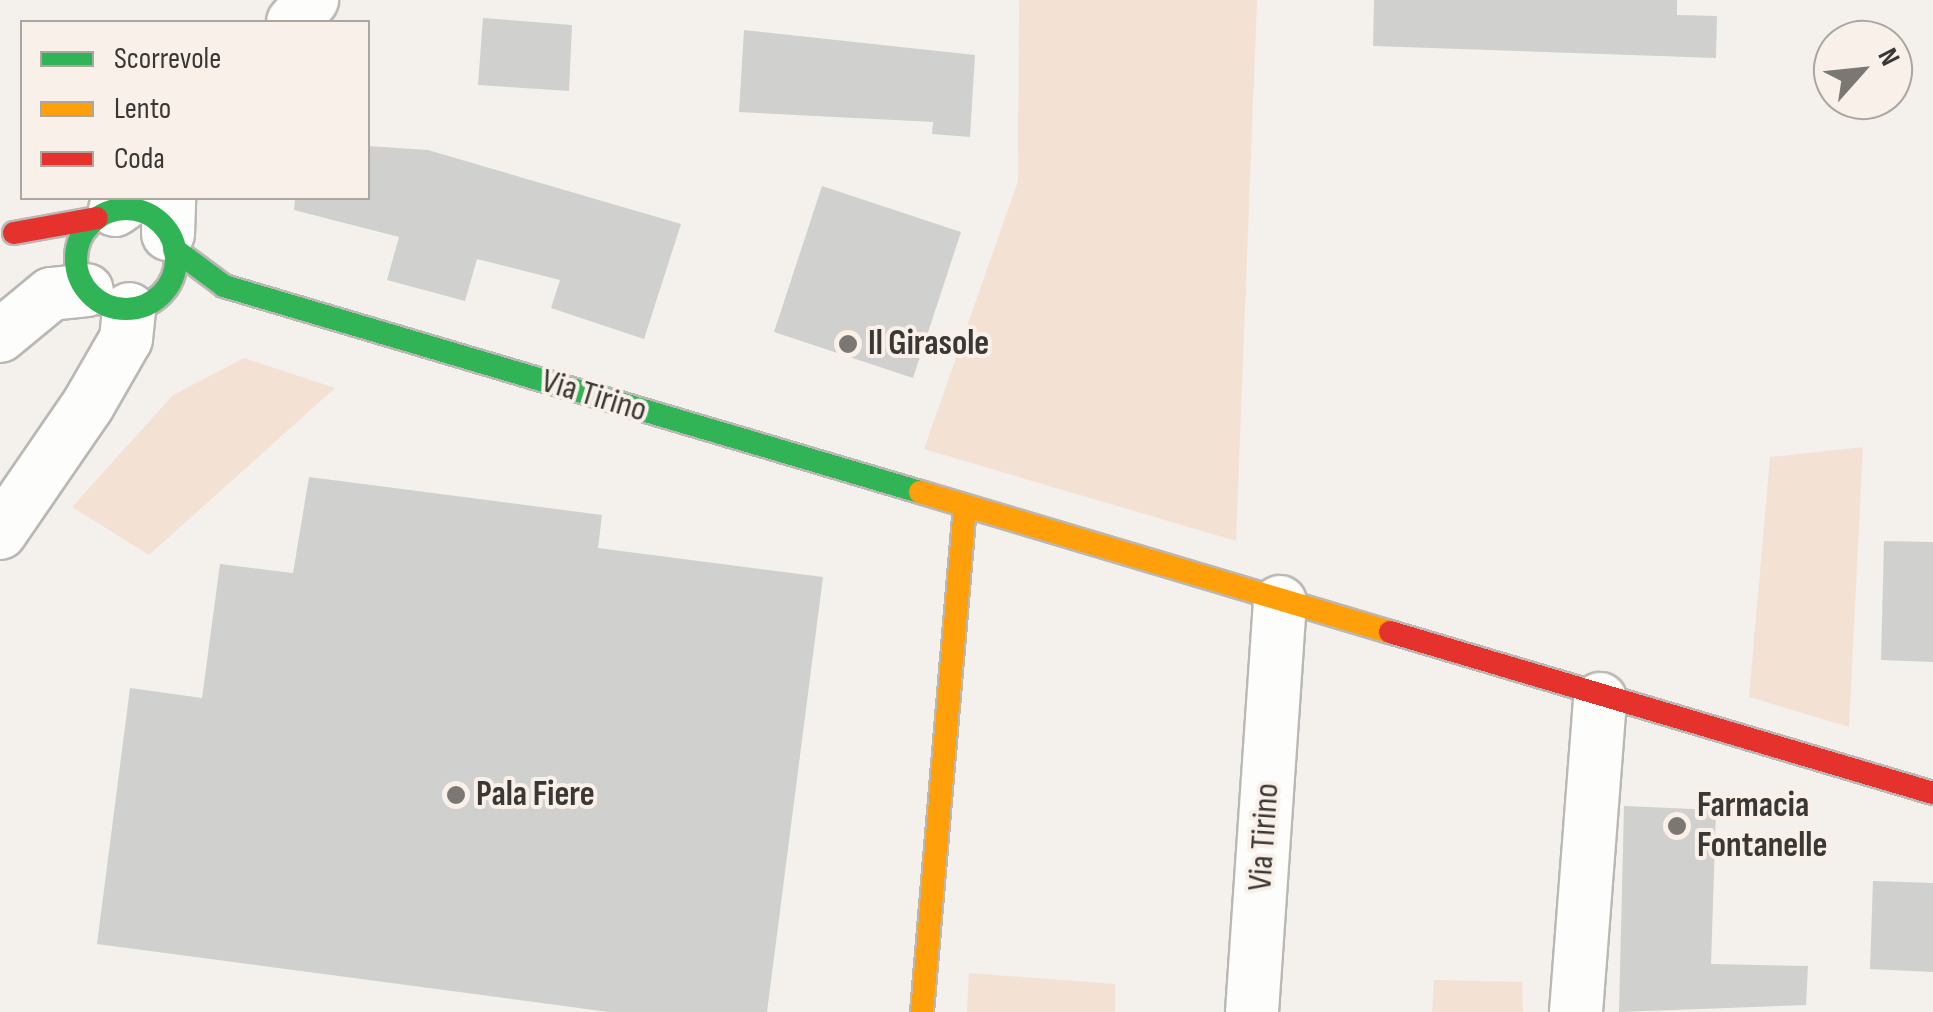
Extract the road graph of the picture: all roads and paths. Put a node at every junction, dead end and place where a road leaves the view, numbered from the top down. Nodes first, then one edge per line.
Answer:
1 (312, 0) edge
2 (295, 20) edge
3 (115, 208) edge
4 (171, 227) edge
5 (7, 231) edge
6 (224, 286) junction
7 (114, 287) junction
8 (14, 322) edge
9 (965, 506) junction
10 (0, 533) edge
11 (1280, 602) junction
12 (1600, 699) junction
13 (1933, 793) edge
14 (922, 1012) edge
15 (1252, 1012) edge
16 (1576, 1012) edge

1 - 2 street
3 - 4 street, Via Tirino
3 - 5 street
3 - 7 street
4 - 6 street, Via Tirino
4 - 7 street
5 - 7 street
6 - 7 street, Via Tirino
6 - 9 street, Via Tirino
7 - 8 street
7 - 10 street
9 - 11 street, Via Tirino
9 - 14 street
11 - 12 street, Via Tirino
11 - 15 street, Via Tirino
12 - 13 street, Via Tirino
12 - 16 street

